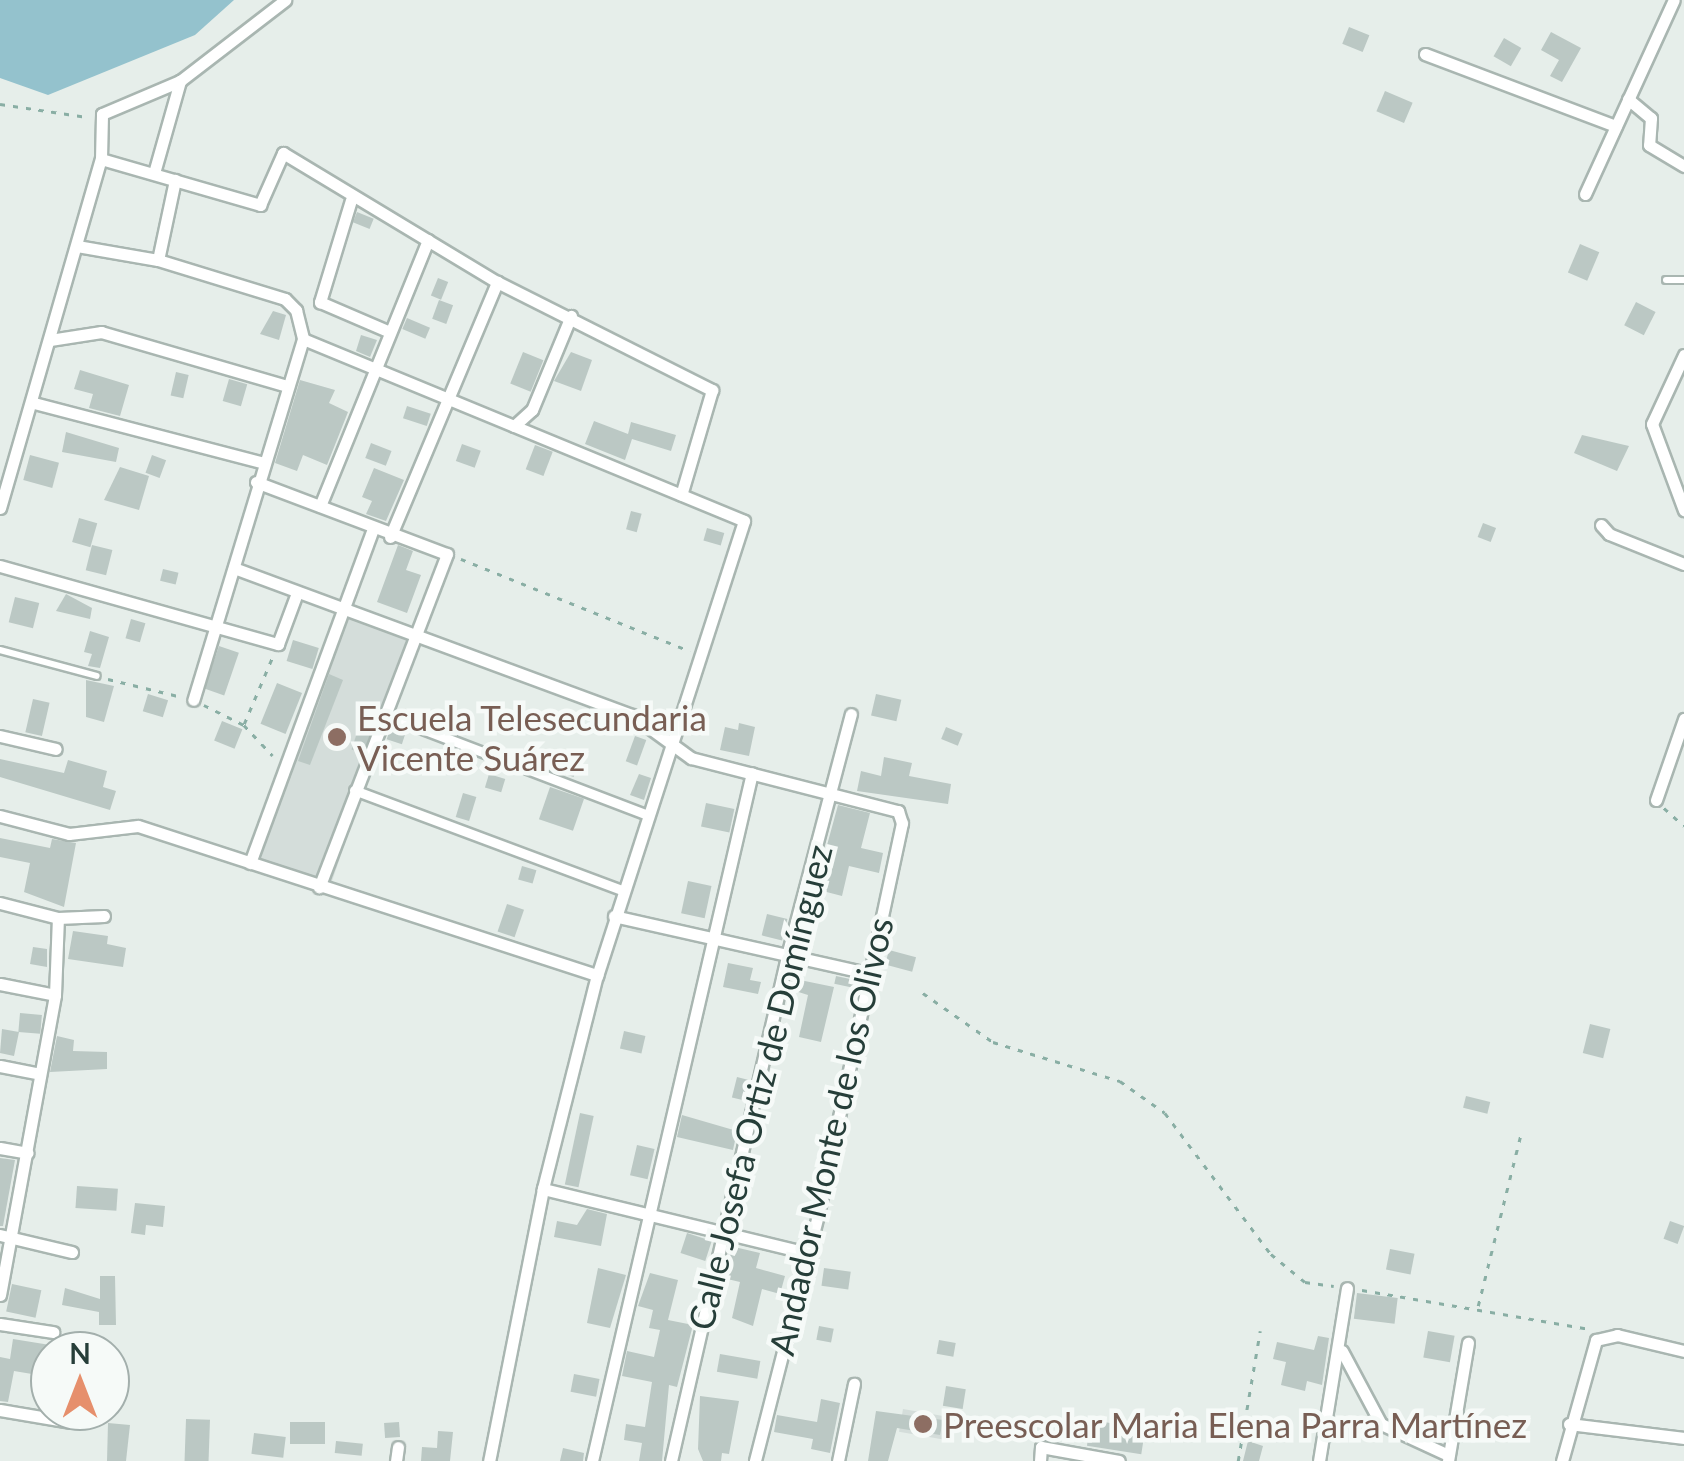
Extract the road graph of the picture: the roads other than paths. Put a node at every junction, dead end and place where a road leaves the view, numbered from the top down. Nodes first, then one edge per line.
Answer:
1 (285, 0) edge
2 (1674, 0) edge
3 (1425, 54) dead end
4 (180, 81) junction
5 (1628, 100) junction
6 (1616, 126) junction
7 (101, 160) junction
8 (1684, 166) edge
9 (154, 173) junction
10 (175, 180) junction
11 (1585, 194) dead end
12 (352, 200) junction
13 (428, 240) junction
14 (77, 246) junction
15 (158, 260) junction
16 (1666, 280) dead end
17 (1684, 280) edge
18 (497, 282) junction
19 (570, 316) junction
20 (390, 332) junction
21 (303, 339) junction
22 (50, 340) junction
23 (1684, 354) edge
24 (376, 371) junction
25 (284, 386) junction
26 (447, 400) junction
27 (34, 403) junction
28 (514, 426) junction
29 (260, 462) junction
30 (256, 482) junction
31 (682, 494) junction
32 (320, 506) junction
33 (0, 508) edge
34 (1684, 510) edge
35 (1600, 525) dead end
36 (373, 529) junction
37 (390, 536) junction
38 (1684, 564) edge
39 (0, 566) edge
40 (234, 568) junction
41 (298, 593) junction
42 (345, 606) junction
43 (215, 624) junction
44 (420, 634) junction
45 (0, 650) edge
46 (97, 676) dead end
47 (193, 700) dead end
48 (384, 714) junction
49 (851, 714) dead end
50 (1684, 719) edge
51 (0, 736) edge
52 (56, 749) dead end
53 (672, 749) junction
54 (752, 774) junction
55 (354, 790) junction
56 (832, 793) junction
57 (1656, 800) road end
58 (648, 815) junction
59 (0, 816) edge
60 (250, 863) junction
61 (319, 886) junction
62 (621, 890) junction
63 (0, 903) edge
64 (104, 916) dead end
65 (614, 916) junction
66 (58, 918) junction
67 (712, 933) junction
68 (788, 952) junction
69 (866, 973) junction
70 (597, 976) junction
71 (0, 984) edge
72 (54, 994) junction
73 (0, 1066) edge
74 (36, 1073) junction
75 (0, 1148) edge
76 (28, 1153) junction
77 (543, 1188) junction
78 (648, 1212) junction
79 (722, 1230) junction
80 (5, 1236) edge
81 (72, 1252) dead end
82 (804, 1252) junction
83 (1348, 1288) road end
84 (0, 1295) edge
85 (0, 1324) edge
86 (46, 1331) edge
87 (1468, 1344) dead end
88 (1342, 1350) junction
89 (1684, 1352) edge
90 (854, 1384) dead end
91 (0, 1410) edge
92 (30, 1415) edge
93 (1569, 1424) junction
94 (1684, 1438) edge
95 (1448, 1458) edge
96 (489, 1461) edge
97 (592, 1461) edge
98 (671, 1461) edge
99 (755, 1461) edge
100 (838, 1461) edge
101 (1040, 1461) edge
102 (1119, 1461) edge
103 (1319, 1461) edge
104 (1562, 1461) edge

1 - 4 street
2 - 5 street
3 - 6 street
4 - 7 street
4 - 9 street
5 - 6 street
5 - 8 street
6 - 11 street
7 - 9 street
7 - 14 street
9 - 10 street
10 - 12 street
10 - 15 street
12 - 13 street
12 - 20 street
13 - 18 street
13 - 20 street
14 - 15 street
14 - 22 street
15 - 21 street
16 - 17 lane
18 - 19 street
18 - 26 street
19 - 28 street
19 - 31 street
20 - 24 street
21 - 24 street
21 - 25 street
22 - 25 street
22 - 27 street
23 - 34 street
24 - 26 street
24 - 32 street
25 - 29 street
26 - 28 street
26 - 37 street
27 - 29 street
27 - 33 street
28 - 31 street
29 - 30 street
30 - 32 street
30 - 40 street
31 - 53 street
32 - 36 street
35 - 38 street
36 - 37 street
36 - 42 street
37 - 44 street
39 - 43 street
40 - 41 street
40 - 43 street
41 - 42 street
41 - 43 street
42 - 44 street
42 - 60 street
43 - 47 street
44 - 48 street
44 - 53 street
45 - 46 lane
48 - 55 street
48 - 58 street
49 - 56 street, Calle Josefa Ortiz de Domínguez
50 - 57 street
51 - 52 street
53 - 54 street
53 - 58 street
54 - 56 street
54 - 67 street
55 - 61 street
55 - 62 street
56 - 68 street, Calle Josefa Ortiz de Domínguez
56 - 69 street, Andador Monte de los Olivos
58 - 62 street
59 - 60 street
60 - 61 street
61 - 70 street
62 - 65 street
63 - 66 street
64 - 66 street
65 - 67 street
65 - 70 street
66 - 72 street
67 - 68 street
67 - 78 street
68 - 69 street
68 - 79 street, Calle Josefa Ortiz de Domínguez
69 - 82 street, Andador Monte de los Olivos
70 - 77 street
71 - 72 street
72 - 74 street
73 - 74 street
74 - 76 street
75 - 76 street
76 - 80 street
77 - 78 street
77 - 96 street
78 - 79 street
78 - 97 street
79 - 82 street
79 - 98 street, Calle Josefa Ortiz de Domínguez
80 - 81 street
80 - 84 street
82 - 99 street, Andador Monte de los Olivos
83 - 88 street
85 - 86 street
87 - 95 street
88 - 95 street
88 - 103 street
89 - 93 street
90 - 100 street
91 - 92 street
93 - 94 street
93 - 104 street
101 - 102 street

